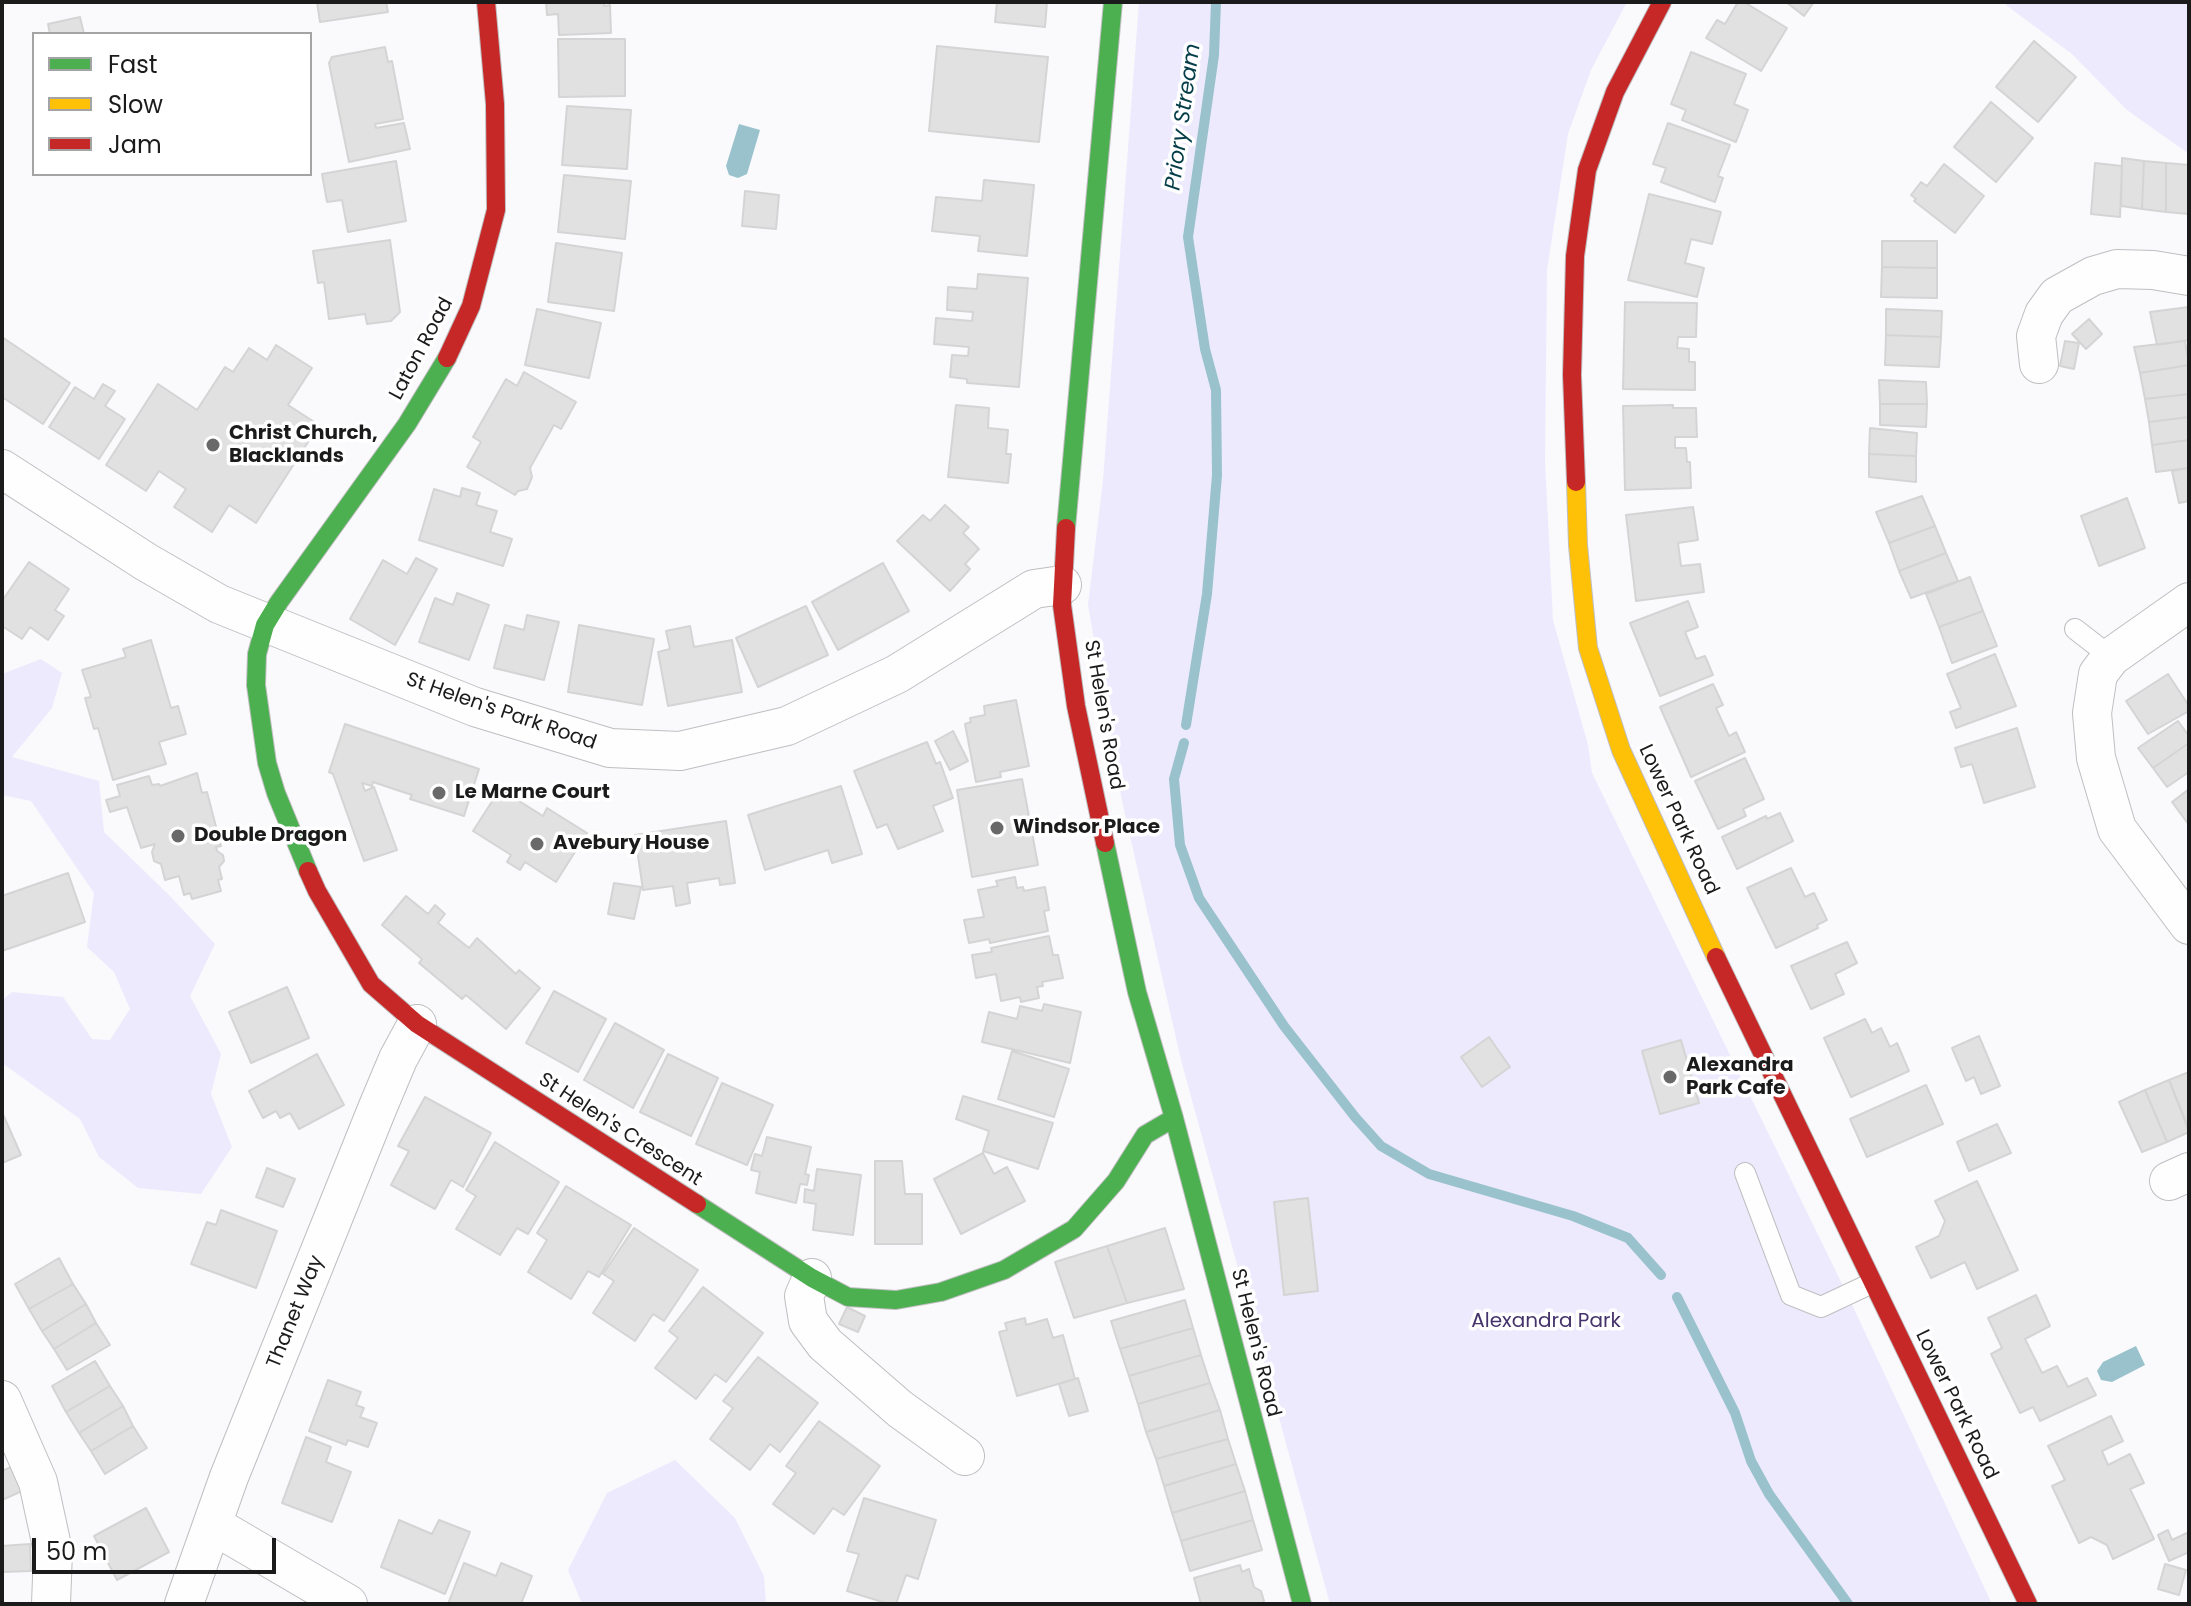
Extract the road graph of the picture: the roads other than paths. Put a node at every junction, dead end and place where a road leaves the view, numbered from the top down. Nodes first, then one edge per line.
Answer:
1 (486, 2) edge
2 (1113, 2) edge
3 (1662, 2) edge
4 (2189, 276) edge
5 (2039, 364) dead end
6 (2, 469) edge
7 (1062, 585) junction
8 (2189, 602) edge
9 (265, 625) junction
10 (2075, 629) dead end
11 (2111, 657) junction
12 (2189, 925) edge
13 (417, 1024) junction
14 (1174, 1118) junction
15 (1745, 1173) dead end
16 (812, 1278) junction
17 (1872, 1283) junction
18 (2, 1400) edge
19 (965, 1456) dead end
20 (213, 1525) junction
21 (51, 1604) edge
22 (184, 1604) edge
23 (348, 1604) edge
24 (1302, 1604) edge
25 (2028, 1604) edge

1 - 9 street, Laton Road
2 - 7 street, St Helen's Road
3 - 17 street, Lower Park Road
4 - 5 street
6 - 9 street, St Helen's Park Road
7 - 9 street, St Helen's Park Road
7 - 14 street, St Helen's Road
8 - 11 street
9 - 13 street, St Helen's Crescent
10 - 11 lane
11 - 12 street
13 - 16 street, St Helen's Crescent
13 - 20 street, Thanet Way
14 - 16 street, St Helen's Crescent
14 - 24 street, St Helen's Road
15 - 17 lane
16 - 19 street
17 - 25 street, Lower Park Road
18 - 21 street
20 - 22 street, Thanet Way
20 - 23 street

